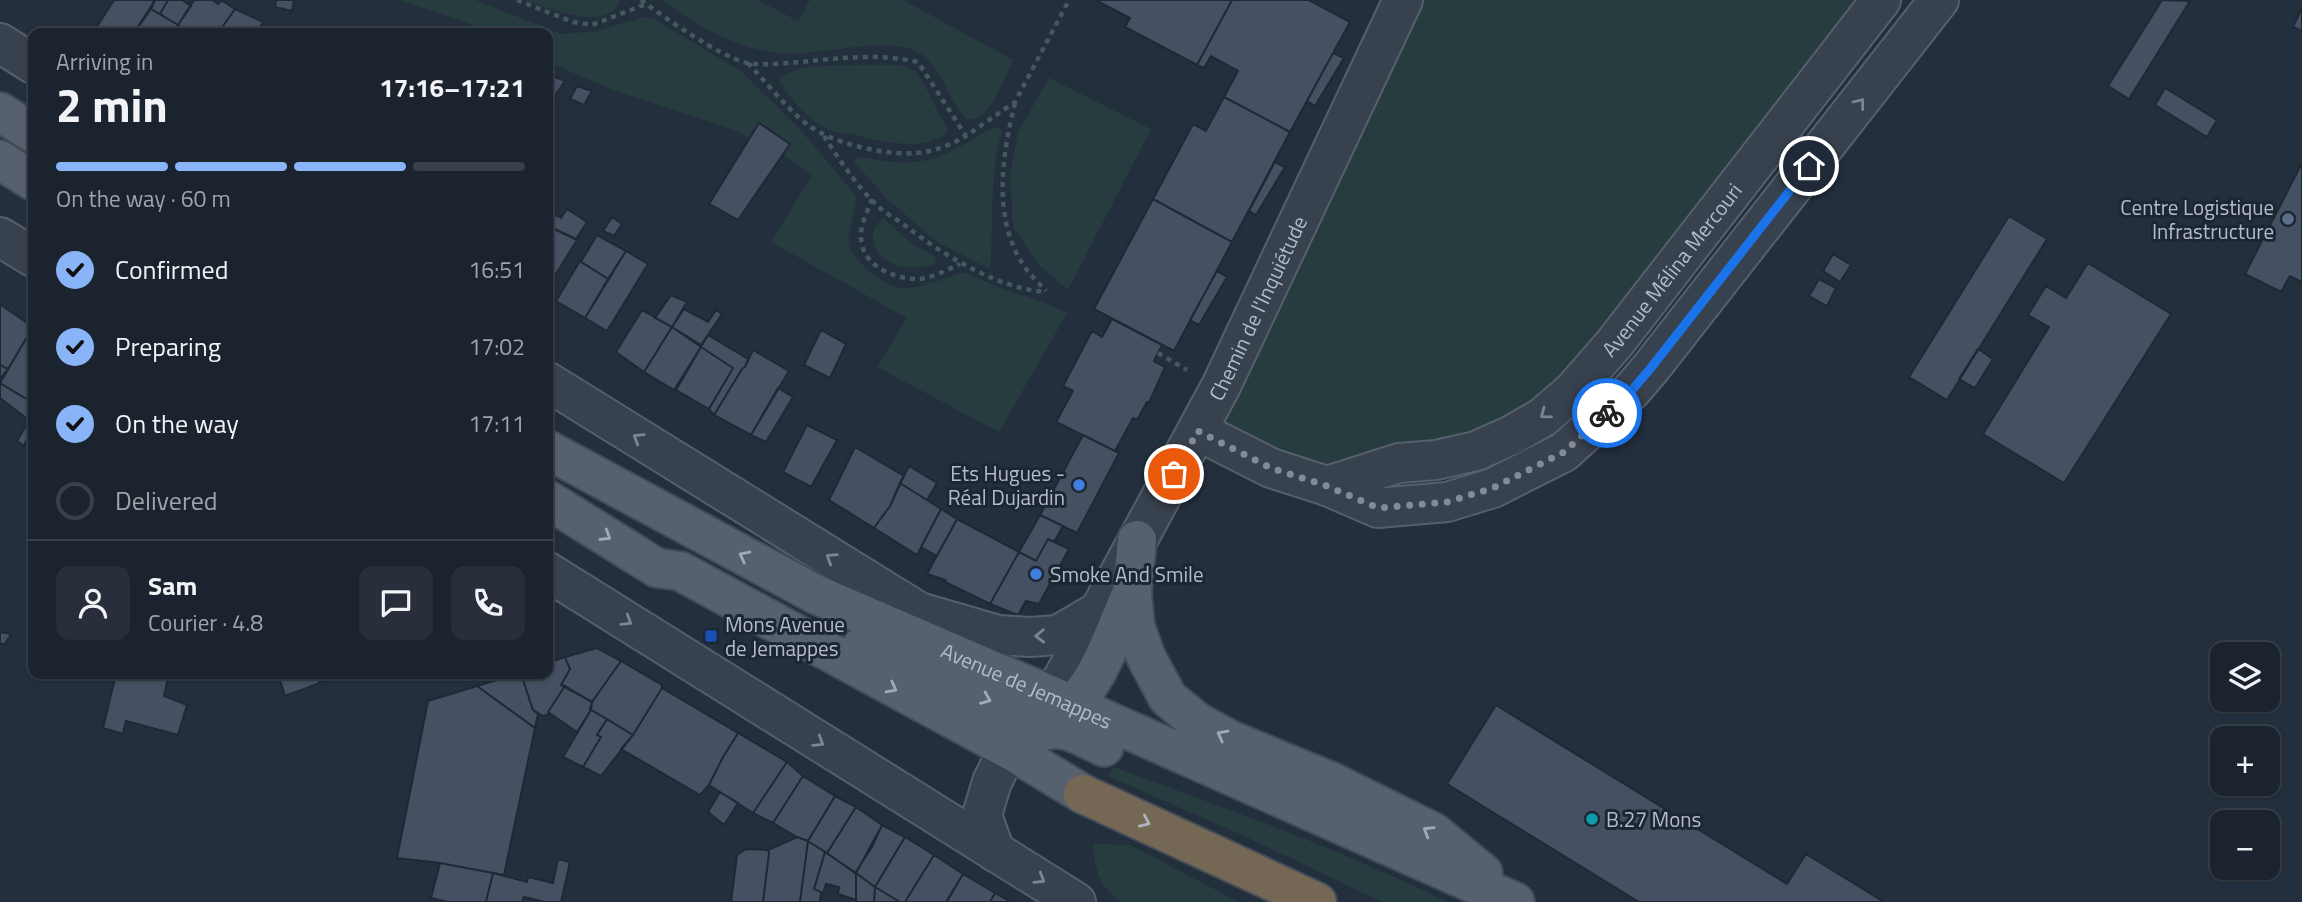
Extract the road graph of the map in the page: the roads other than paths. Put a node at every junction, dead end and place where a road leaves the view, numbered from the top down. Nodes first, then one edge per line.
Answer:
1 (1402, 0) edge
2 (1881, 0) edge
3 (1939, 0) edge
4 (0, 43) edge
5 (28, 61) edge
6 (0, 112) edge
7 (28, 130) edge
8 (0, 160) edge
9 (28, 178) edge
10 (0, 237) edge
11 (28, 254) edge
12 (553, 385) edge
13 (1198, 431) junction
14 (553, 453) edge
15 (1327, 486) junction
16 (553, 503) edge
17 (1138, 540) joint
18 (553, 575) edge
19 (1117, 601) junction
20 (919, 612) junction
21 (1040, 721) junction
22 (1071, 787) junction
23 (920, 805) junction
24 (985, 805) junction
25 (995, 852) junction
26 (1076, 902) edge
27 (1317, 902) edge
28 (1508, 902) edge
29 (1518, 902) edge

1 - 13 street, Chemin de l'Inquiétude
2 -> 15 street, Avenue Mélina Mercouri
15 -> 3 street
4 - 5 street
6 - 7 main road
8 - 9 main road
10 - 11 street
20 -> 12 street, Avenue de Jemappes
13 - 15 street
13 - 17 street, Chemin de l'Inquiétude
21 -> 14 main road, Avenue de Jemappes
16 -> 21 main road, Avenue de Jemappes
17 - 19 main road
18 -> 23 street
19 -> 20 street, Avenue de Jemappes
19 - 21 main road
29 -> 19 main road
20 - 21 street
21 - 22 main road, Avenue de Jemappes
21 - 24 street
21 - 28 main road
21 - 29 main road, Avenue de Jemappes
22 - 24 street
22 -> 27 highway
23 - 24 street
23 - 25 street
24 - 25 street
25 -> 26 street

